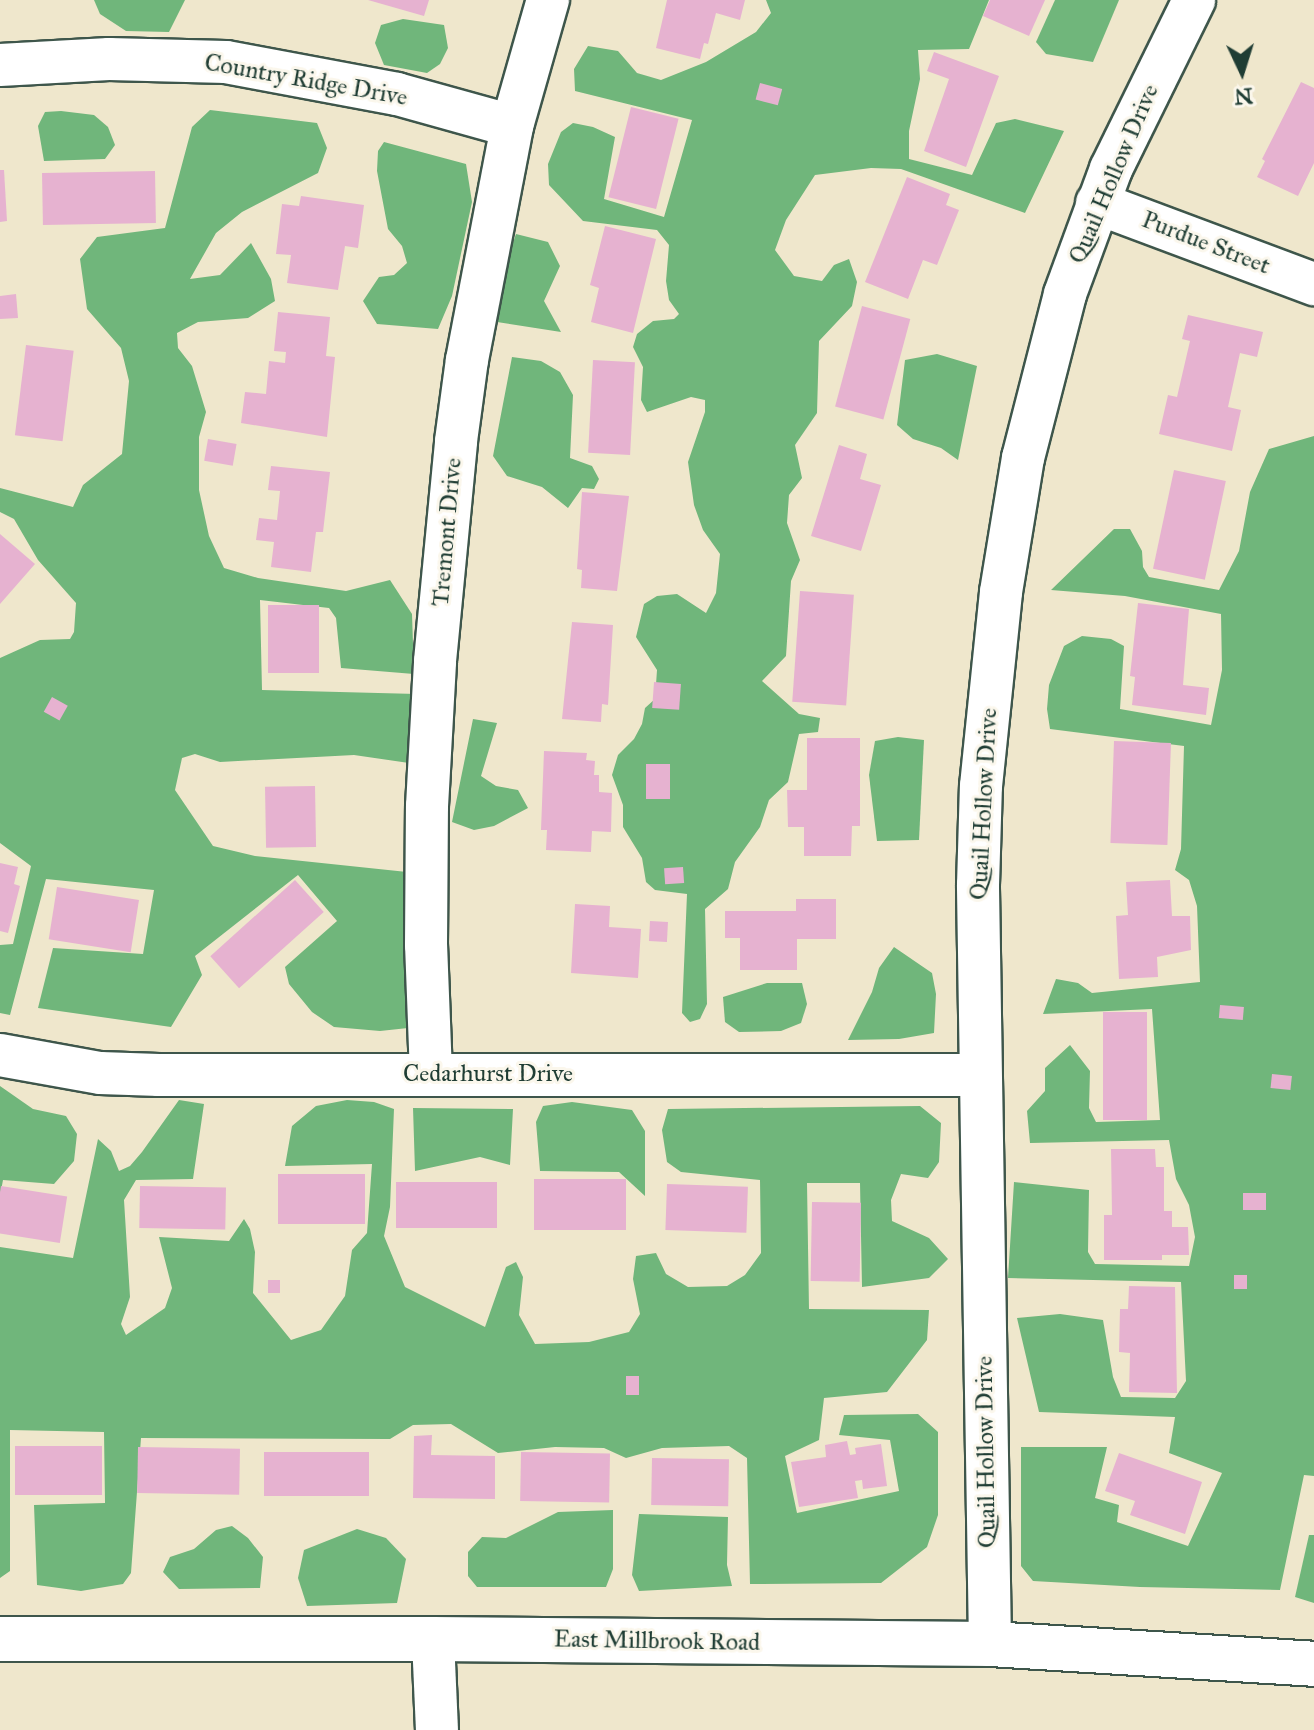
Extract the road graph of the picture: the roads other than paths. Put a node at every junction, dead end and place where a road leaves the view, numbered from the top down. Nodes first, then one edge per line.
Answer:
1 (548, 0) edge
2 (1194, 0) edge
3 (0, 65) edge
4 (512, 126) junction
5 (1097, 203) junction
6 (1314, 284) edge
7 (0, 1055) edge
8 (431, 1074) junction
9 (979, 1075) junction
10 (0, 1639) edge
11 (433, 1639) junction
12 (990, 1644) junction
13 (1314, 1664) edge
14 (437, 1730) edge

1 - 4 street, Tremont Drive
2 - 5 street, Quail Hollow Drive
3 - 4 street, Country Ridge Drive
4 - 8 street, Tremont Drive
5 - 6 street, Purdue Street
5 - 9 street, Quail Hollow Drive
7 - 8 street, Cedarhurst Drive
8 - 9 street, Cedarhurst Drive
9 - 12 street, Quail Hollow Drive
10 - 11 main road, East Millbrook Road
11 - 12 main road, East Millbrook Road
11 - 14 street
12 - 13 main road, East Millbrook Road

